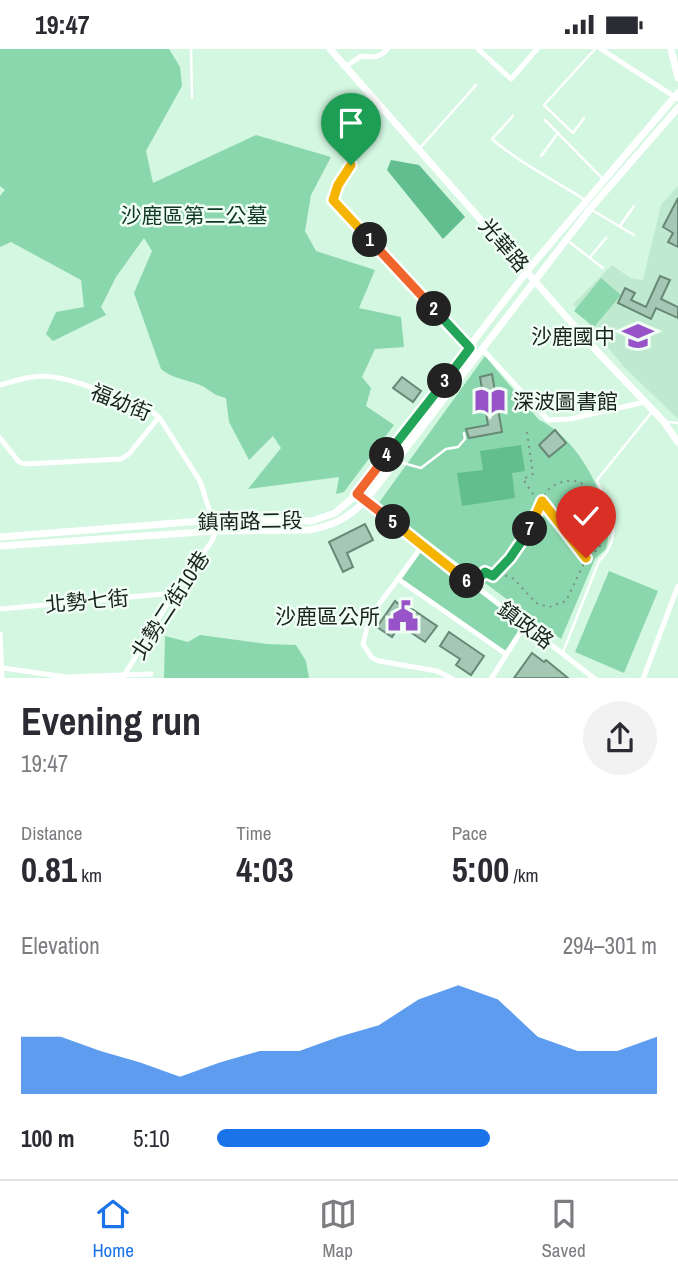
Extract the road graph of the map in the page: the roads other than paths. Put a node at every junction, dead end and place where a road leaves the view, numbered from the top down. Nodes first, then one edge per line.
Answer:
1 (191, 49) edge
2 (330, 49) edge
3 (387, 49) edge
4 (478, 49) edge
5 (595, 49) edge
6 (601, 49) edge
7 (671, 49) edge
8 (535, 50) edge
9 (345, 67) junction
10 (678, 78) edge
11 (476, 85) dead end
12 (677, 97) edge
13 (192, 98) dead end
14 (678, 109) edge
15 (513, 115) dead end
16 (583, 118) dead end
17 (545, 120) dead end
18 (558, 133) junction
19 (420, 149) junction
20 (541, 156) dead end
21 (351, 165) dead end
22 (603, 179) junction
23 (584, 200) junction
24 (634, 206) dead end
25 (590, 209) junction
26 (619, 227) junction
27 (634, 235) dead end
28 (606, 238) dead end
29 (565, 239) junction
30 (589, 258) junction
31 (603, 268) dead end
32 (527, 271) junction
33 (534, 279) junction
34 (470, 348) junction
35 (482, 349) junction
36 (0, 385) edge
37 (645, 402) junction
38 (653, 411) junction
39 (159, 417) junction
40 (664, 422) junction
41 (678, 423) edge
42 (464, 433) dead end
43 (0, 438) edge
44 (678, 442) edge
45 (396, 461) junction
46 (357, 494) junction
47 (366, 500) junction
48 (214, 520) junction
49 (216, 531) junction
50 (0, 537) edge
51 (422, 545) junction
52 (0, 546) edge
53 (398, 579) junction
54 (678, 586) edge
55 (174, 593) junction
56 (676, 601) edge
57 (0, 609) edge
58 (525, 625) junction
59 (0, 634) edge
60 (563, 653) junction
61 (506, 654) junction
62 (3, 669) junction
63 (151, 674) dead end
64 (2, 678) edge
65 (122, 678) edge
66 (453, 678) edge
67 (491, 678) edge
68 (595, 678) edge
69 (643, 678) edge

1 - 13 lane
2 - 9 street, 光華路
3 - 9 street
4 - 8 street
5 - 16 lane
6 - 12 street
7 - 10 street
9 - 19 street, 光華路
11 - 19 lane
12 - 22 street, 鎮南路二段
14 - 25 street, 鎮南路二段
15 - 23 lane
17 - 18 lane
18 - 20 lane
18 - 22 lane
19 - 32 street, 光華路
21 - 34 street
22 - 23 street, 鎮南路二段
23 - 32 street, 鎮南路二段
24 - 26 lane
25 - 26 lane
25 - 29 street, 鎮南路二段
26 - 27 lane
28 - 30 lane
29 - 30 lane
29 - 33 street, 鎮南路二段
30 - 31 lane
32 - 33 street, 光華路
32 - 34 street, 鎮南路二段
33 - 35 street, 鎮南路二段
33 - 37 street, 光華路
34 - 46 street, 鎮南路二段
35 - 37 street
35 - 45 street, 鎮南路二段
36 - 39 street, 福幼街
37 - 38 street, 光華路
38 - 40 street, 光華路
38 - 60 lane
39 - 43 street
39 - 48 street, 福幼街
40 - 41 lane
40 - 44 street, 光華路
42 - 45 lane
45 - 47 street, 鎮南路二段
46 - 47 street, 鎮政路
46 - 48 street, 鎮南路二段
47 - 49 street, 鎮南路二段
47 - 51 street, 鎮政路
48 - 49 street, 福幼街
48 - 50 street, 鎮南路二段
49 - 52 street, 鎮南路二段
49 - 55 street, 北勢二街10巷
51 - 53 street
51 - 58 street, 鎮政路
53 - 61 street
53 - 66 street
54 - 56 street
55 - 57 street, 北勢七街
55 - 65 street, 北勢二街10巷
56 - 69 street
58 - 60 street, 鎮政路
58 - 61 street
59 - 62 street
60 - 68 street, 鎮政路
61 - 67 street
62 - 64 street
62 - 65 street
63 - 65 street

